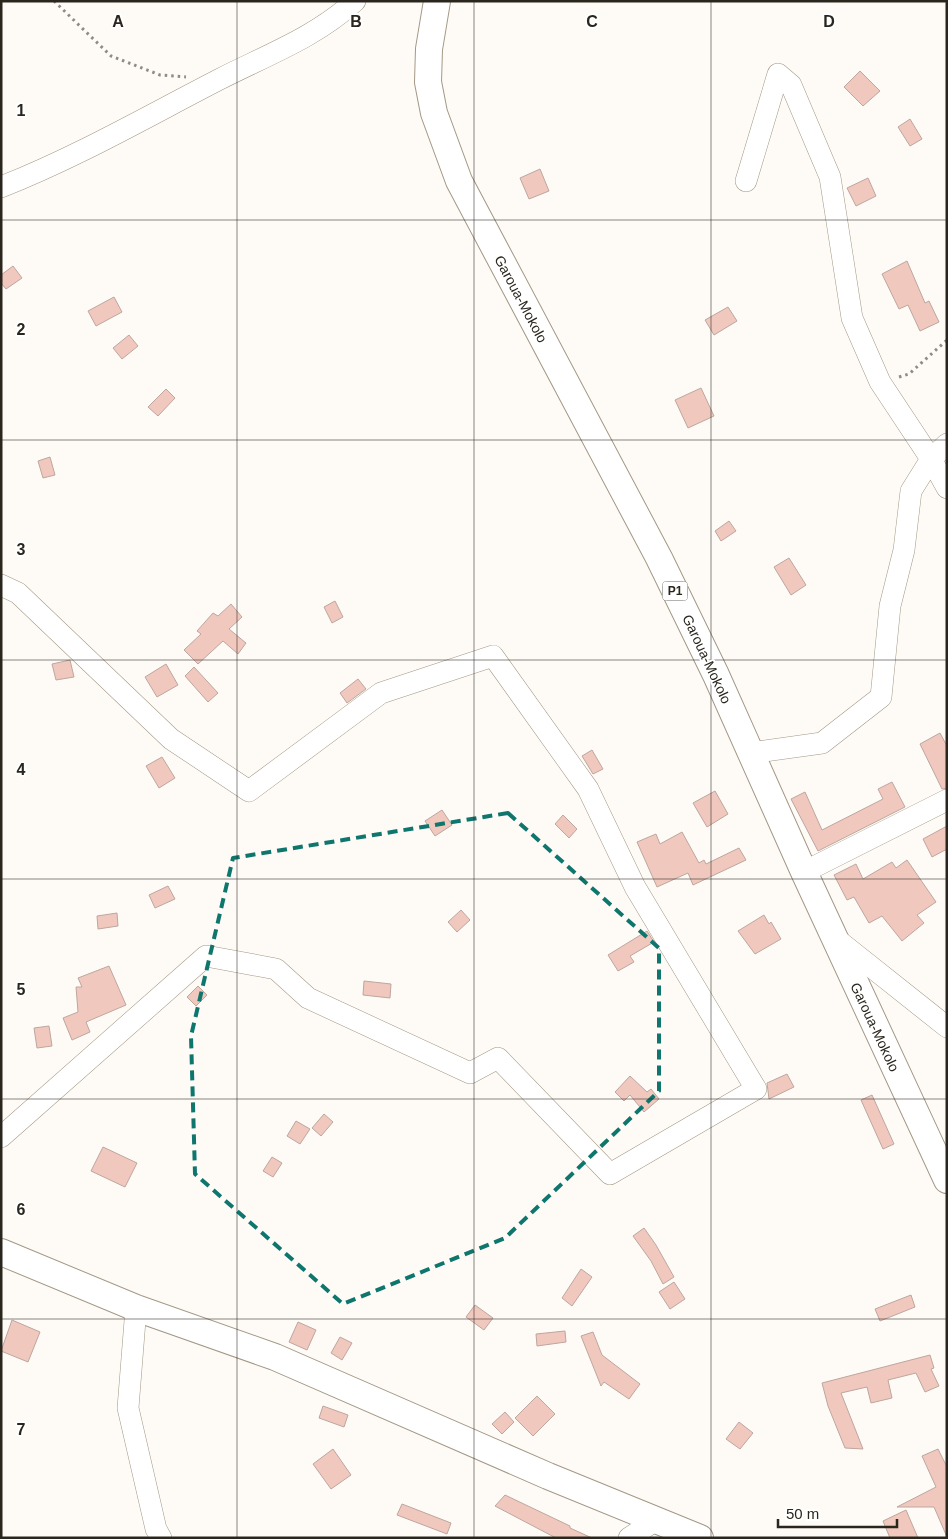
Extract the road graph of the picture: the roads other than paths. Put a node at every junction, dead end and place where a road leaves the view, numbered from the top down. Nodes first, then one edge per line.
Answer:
1 (355, 1) edge
2 (438, 1) edge
3 (746, 181) dead end
4 (1, 186) edge
5 (947, 444) edge
6 (930, 459) junction
7 (947, 488) edge
8 (1, 585) edge
9 (751, 753) junction
10 (947, 800) edge
11 (804, 872) junction
12 (834, 937) junction
13 (947, 1027) edge
14 (1, 1137) edge
15 (947, 1180) edge
16 (1, 1252) edge
17 (136, 1308) junction
18 (656, 1520) junction
19 (161, 1538) edge
20 (629, 1538) edge
21 (700, 1538) edge

1 - 4 street
2 - 9 main road, Garoua-Mokolo / P1
3 - 6 street
5 - 6 street
6 - 7 street
6 - 9 street
8 - 14 street
9 - 11 main road, Garoua-Mokolo / P1
10 - 11 street
11 - 12 main road, Garoua-Mokolo / P1
12 - 13 street
12 - 15 main road, Garoua-Mokolo / P1
16 - 17 main road
17 - 18 main road
17 - 19 street
18 - 20 street
18 - 21 main road

